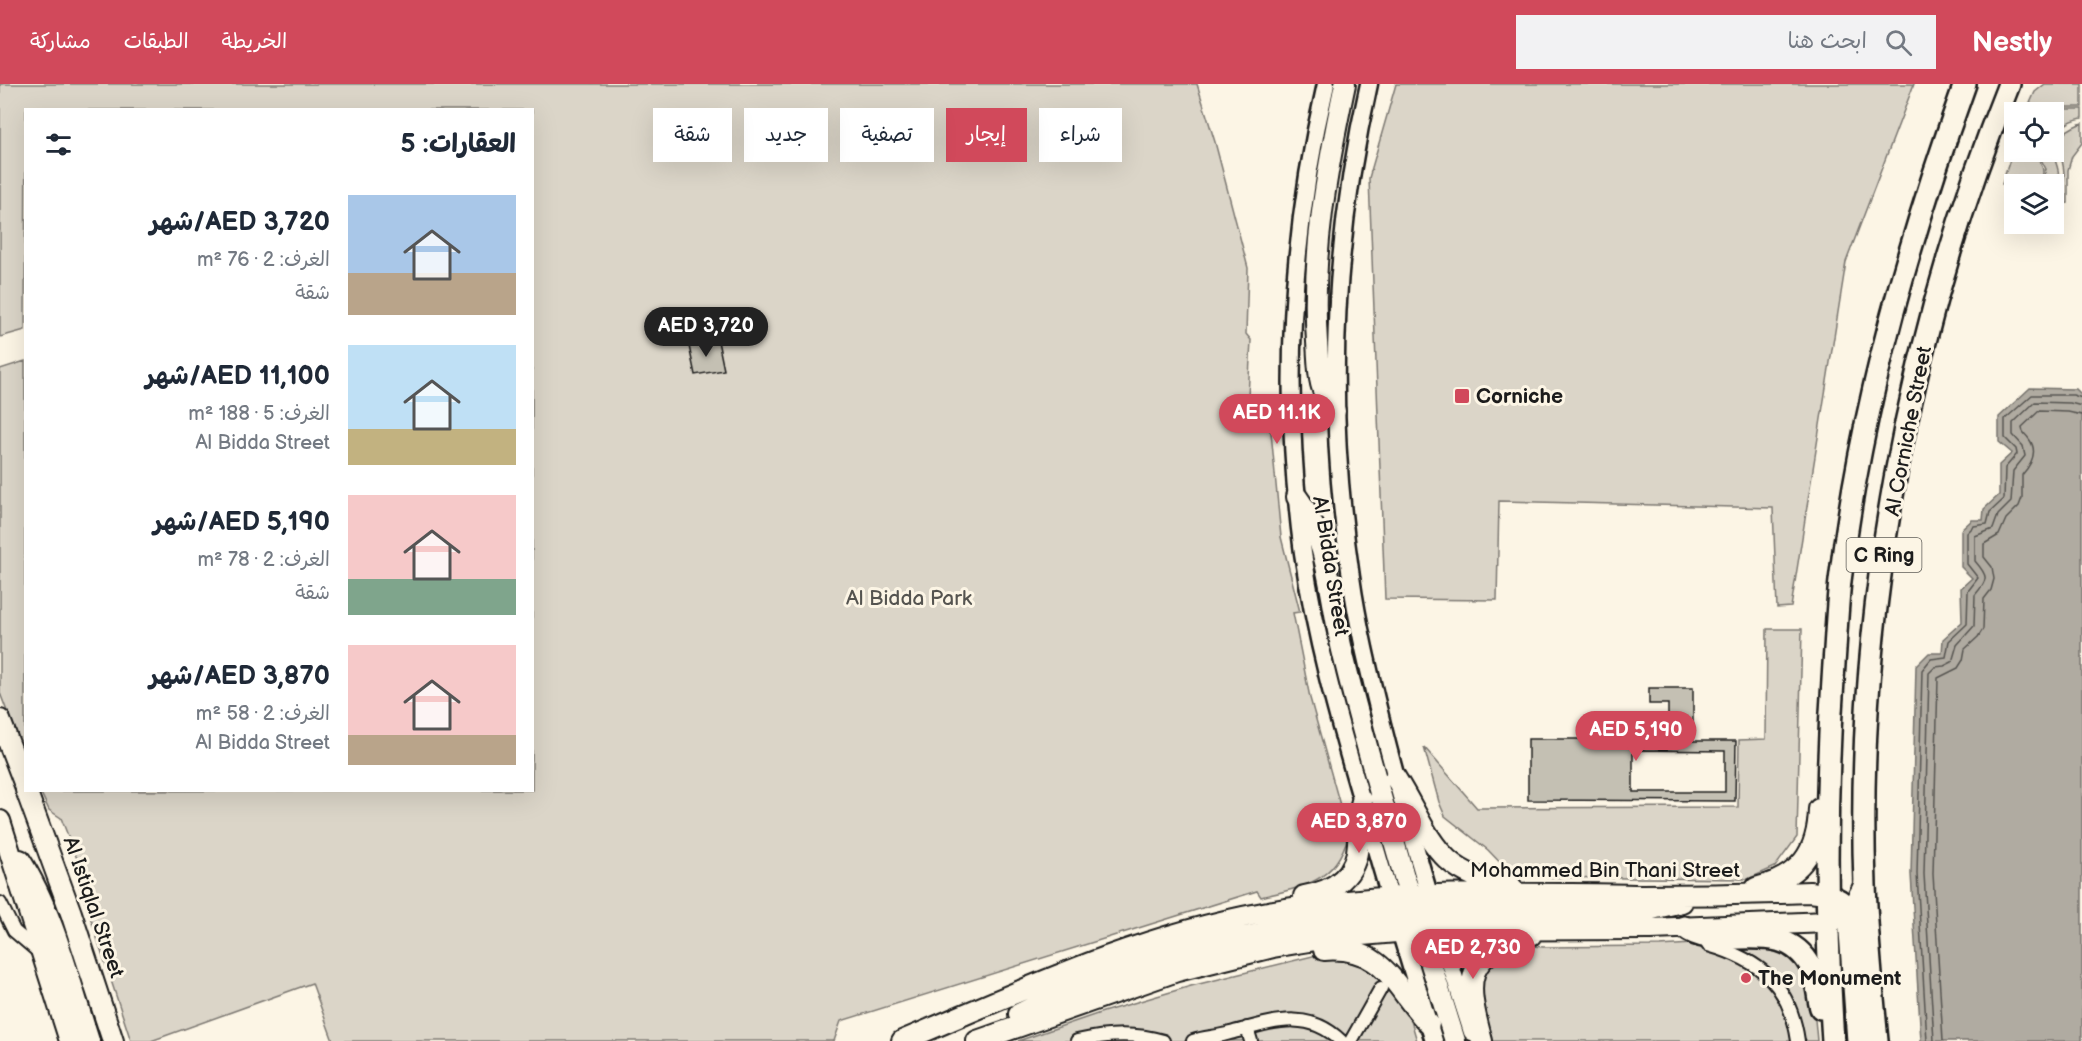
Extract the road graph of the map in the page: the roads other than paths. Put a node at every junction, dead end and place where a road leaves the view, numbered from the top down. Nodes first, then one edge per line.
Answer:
1 (1326, 84) edge
2 (1345, 84) edge
3 (1369, 84) edge
4 (1965, 84) edge
5 (2009, 84) edge
6 (1335, 411) junction
7 (1297, 497) junction
8 (0, 720) edge
9 (1829, 759) junction
10 (1395, 777) junction
11 (24, 784) edge
12 (27, 792) edge
13 (1362, 801) junction
14 (0, 821) edge
15 (8, 847) junction
16 (1865, 883) junction
17 (1546, 892) junction
18 (1733, 894) junction
19 (1827, 894) junction
20 (1698, 895) junction
21 (0, 903) edge
22 (1847, 912) junction
23 (1414, 913) junction
24 (1261, 914) junction
25 (1828, 922) junction
26 (1684, 927) junction
27 (1652, 929) junction
28 (1550, 930) junction
29 (1273, 947) junction
30 (42, 954) junction
31 (1381, 988) dead end
32 (1247, 1028) junction
33 (1432, 1033) edge
34 (1833, 1037) edge
35 (70, 1041) edge
36 (89, 1041) edge
37 (113, 1041) edge
38 (902, 1041) edge
39 (977, 1041) edge
40 (1077, 1041) edge
41 (1163, 1041) edge
42 (1193, 1041) edge
43 (1251, 1041) edge
44 (1341, 1041) edge
45 (1351, 1041) edge
46 (1455, 1041) edge
47 (1474, 1041) edge
48 (1482, 1041) edge
49 (1798, 1041) edge
50 (1858, 1041) edge
51 (1876, 1041) edge

1 - 7 main road, Al Bidda Street
2 - 6 main road
3 - 6 main road, Al Bidda Street
4 - 9 highway, Al Corniche Street / C Ring
5 - 16 highway, Al Corniche Street / C Ring
6 - 10 main road, Al Bidda Street
7 - 13 main road, Al Bidda Street
7 - 23 main road
8 - 11 main road, Al Istiqlal Street
9 - 18 main road
9 - 19 highway, Al Corniche Street / C Ring
10 - 17 main road
10 - 23 main road, Al Bidda Street
12 - 37 main road, Al Istiqlal Street
13 - 23 main road, Al Bidda Street
13 - 24 main road
14 - 15 main road
15 - 30 main road
15 - 36 main road
16 - 22 main road, Mohammed Bin Thani Street
16 - 51 highway, Al Corniche Street / C Ring
17 - 20 main road, Mohammed Bin Thani Street
17 - 23 main road, Mohammed Bin Thani Street
18 - 19 main road, Mohammed Bin Thani Street
18 - 20 main road, Mohammed Bin Thani Street
19 - 22 highway
19 - 25 highway, Al Corniche Street / C Ring
20 - 23 main road
21 - 30 street
22 - 25 main road, Mohammed Bin Thani Street
22 - 50 highway
23 - 24 main road, Mohammed Bin Thani Street
23 - 28 main road, Mohammed Bin Thani Street
23 - 29 main road, Mohammed Bin Thani Street
23 - 33 main road, Al Bidda Street
23 - 39 main road
23 - 46 main road
23 - 47 main road, Al Bidda Street
24 - 38 main road, Mohammed Bin Thani Street
25 - 26 main road, Mohammed Bin Thani Street
25 - 34 highway, Al Corniche Street / C Ring
26 - 27 main road, Mohammed Bin Thani Street
26 - 34 highway
27 - 28 main road, Mohammed Bin Thani Street
27 - 49 street, Mohammed Bin Thani Street
28 - 48 main road
29 - 33 main road
29 - 39 main road, Mohammed Bin Thani Street
30 - 35 main road
31 - 45 street
32 - 42 street
32 - 43 street
32 - 44 street
40 - 41 street

